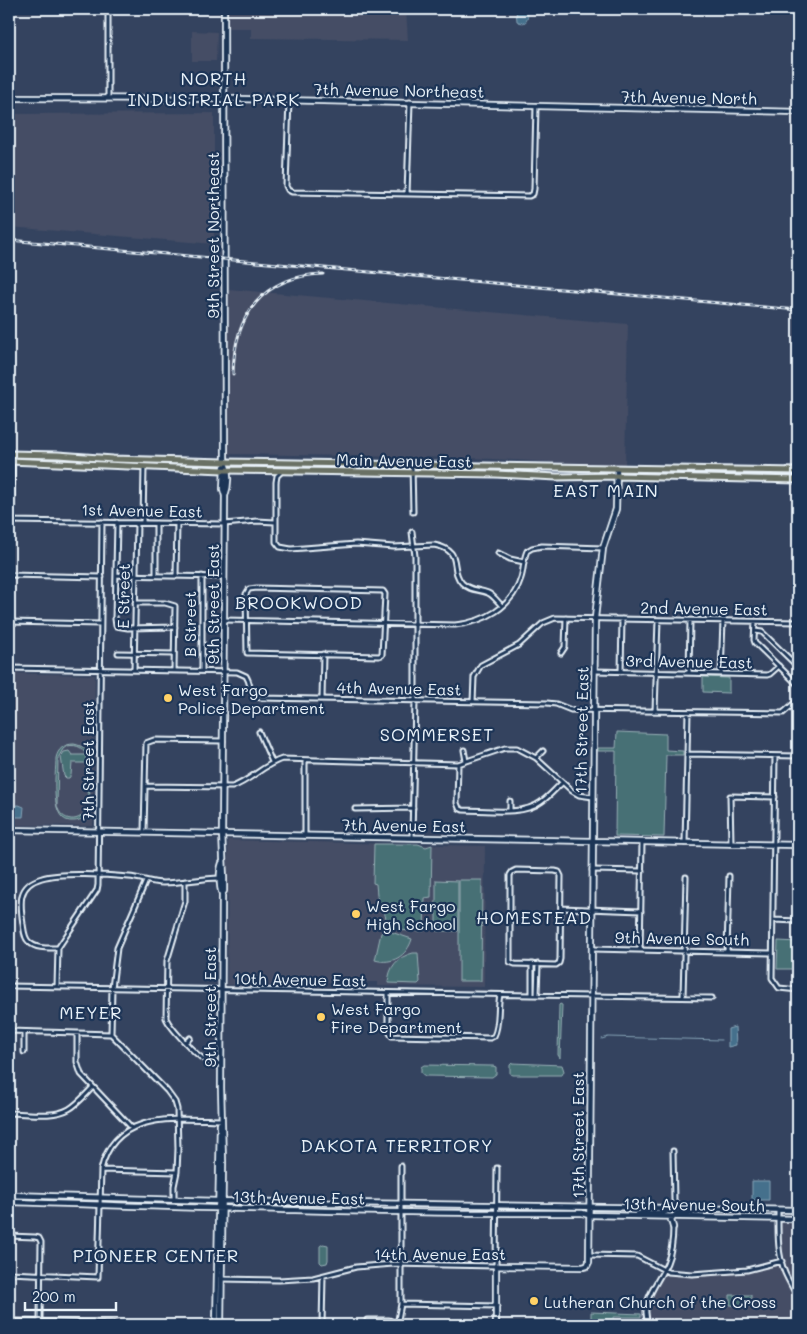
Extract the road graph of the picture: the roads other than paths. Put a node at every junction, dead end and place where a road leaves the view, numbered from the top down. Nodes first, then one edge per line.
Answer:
1 (108, 9) edge
2 (224, 9) edge
3 (9, 98) edge
4 (108, 98) junction
5 (225, 99) junction
6 (289, 100) junction
7 (410, 102) junction
8 (536, 106) junction
9 (579, 107) joint
10 (798, 112) edge
11 (407, 194) junction
12 (9, 454) edge
13 (49, 455) junction
14 (10, 461) edge
15 (179, 461) junction
16 (225, 462) junction
17 (412, 465) junction
18 (144, 467) junction
19 (617, 468) junction
20 (225, 470) junction
21 (282, 471) junction
22 (798, 473) edge
23 (413, 474) junction
24 (617, 476) junction
25 (784, 480) junction
26 (798, 480) edge
27 (413, 512) dead end
28 (10, 521) edge
29 (102, 522) junction
30 (117, 522) junction
31 (143, 522) junction
32 (275, 522) junction
33 (137, 523) junction
34 (156, 523) junction
35 (177, 523) junction
36 (224, 524) junction
37 (412, 532) dead end
38 (414, 546) junction
39 (603, 548) junction
40 (498, 553) dead end
41 (524, 562) junction
42 (9, 575) edge
43 (116, 575) junction
44 (136, 575) junction
45 (156, 575) junction
46 (176, 576) junction
47 (202, 576) junction
48 (102, 577) junction
49 (224, 577) junction
50 (135, 603) junction
51 (502, 606) junction
52 (566, 618) junction
53 (596, 618) junction
54 (622, 619) junction
55 (224, 620) junction
56 (246, 620) junction
57 (658, 620) junction
58 (690, 620) junction
59 (723, 621) junction
60 (755, 621) junction
61 (9, 622) edge
62 (798, 622) edge
63 (100, 624) junction
64 (384, 624) junction
65 (415, 624) junction
66 (136, 628) junction
67 (175, 628) junction
68 (755, 631) junction
69 (118, 653) dead end
70 (135, 653) junction
71 (561, 653) dead end
72 (174, 654) junction
73 (323, 654) junction
74 (779, 666) junction
75 (798, 667) edge
76 (9, 668) edge
77 (100, 670) junction
78 (134, 670) junction
79 (174, 671) junction
80 (594, 671) junction
81 (202, 672) junction
82 (224, 672) junction
83 (621, 672) junction
84 (656, 673) junction
85 (690, 673) junction
86 (722, 674) junction
87 (798, 684) edge
88 (322, 699) junction
89 (798, 700) edge
90 (415, 701) junction
91 (473, 702) junction
92 (594, 710) junction
93 (655, 711) junction
94 (688, 712) junction
95 (258, 732) dead end
96 (223, 741) junction
97 (464, 750) dead end
98 (543, 751) dead end
99 (687, 754) junction
100 (775, 756) junction
101 (798, 756) edge
102 (536, 758) junction
103 (305, 760) junction
104 (466, 761) junction
105 (272, 762) junction
106 (414, 763) junction
107 (458, 764) junction
108 (562, 783) junction
109 (145, 786) junction
110 (223, 788) junction
111 (593, 796) junction
112 (775, 797) junction
113 (510, 801) dead end
114 (355, 808) dead end
115 (413, 808) junction
116 (510, 811) junction
117 (9, 830) edge
118 (99, 830) junction
119 (144, 832) junction
120 (222, 834) junction
121 (304, 836) junction
122 (412, 837) junction
123 (593, 841) junction
124 (642, 843) junction
125 (685, 843) junction
126 (731, 844) junction
127 (775, 845) junction
128 (798, 845) edge
129 (222, 863) junction
130 (592, 870) junction
131 (642, 871) junction
132 (99, 876) junction
133 (729, 876) dead end
134 (686, 877) dead end
135 (220, 878) junction
136 (146, 881) junction
137 (186, 881) junction
138 (222, 894) junction
139 (561, 908) junction
140 (592, 909) junction
141 (641, 911) junction
142 (773, 920) junction
143 (798, 921) edge
144 (58, 948) junction
145 (592, 949) junction
146 (640, 950) junction
147 (684, 951) junction
148 (727, 952) junction
149 (772, 952) junction
150 (532, 964) junction
151 (538, 964) junction
152 (9, 986) edge
153 (57, 987) junction
154 (112, 988) junction
155 (166, 988) junction
156 (221, 990) junction
157 (798, 990) edge
158 (388, 993) junction
159 (500, 995) junction
160 (532, 995) junction
161 (537, 995) junction
162 (591, 995) junction
163 (684, 997) junction
164 (712, 998) dead end
165 (9, 1031) edge
166 (24, 1032) junction
167 (77, 1033) junction
168 (111, 1034) junction
169 (190, 1038) dead end
170 (186, 1042) junction
171 (24, 1052) dead end
172 (221, 1064) junction
173 (93, 1087) junction
174 (9, 1113) edge
175 (178, 1120) junction
176 (221, 1120) junction
177 (131, 1128) junction
178 (674, 1152) dead end
179 (401, 1166) dead end
180 (497, 1168) dead end
181 (101, 1170) junction
182 (178, 1172) junction
183 (9, 1195) edge
184 (100, 1198) junction
185 (174, 1200) junction
186 (220, 1201) junction
187 (9, 1202) edge
188 (674, 1203) junction
189 (100, 1204) junction
190 (401, 1204) junction
191 (497, 1206) junction
192 (589, 1206) junction
193 (664, 1207) junction
194 (220, 1208) junction
195 (714, 1208) junction
196 (778, 1210) junction
197 (798, 1210) edge
198 (401, 1212) junction
199 (497, 1213) junction
200 (589, 1215) junction
201 (634, 1216) junction
202 (682, 1216) junction
203 (672, 1218) junction
204 (778, 1218) junction
205 (798, 1219) edge
206 (673, 1226) junction
207 (9, 1236) edge
208 (589, 1256) junction
209 (782, 1261) junction
210 (401, 1264) junction
211 (496, 1266) junction
212 (664, 1270) junction
213 (9, 1273) edge
214 (40, 1274) junction
215 (323, 1276) junction
216 (219, 1279) junction
217 (798, 1298) edge
218 (401, 1304) junction
219 (496, 1306) junction
220 (367, 1320) dead end
221 (9, 1321) edge
222 (40, 1321) junction
223 (119, 1325) edge
224 (216, 1325) edge
225 (221, 1325) edge
226 (322, 1325) edge
227 (399, 1325) edge
228 (496, 1325) edge
229 (649, 1325) edge

1 - 4 street
2 - 5 street, 9th Street Northeast
3 - 4 street, 7th Avenue Northeast
4 - 5 street, 7th Avenue Northeast
5 - 6 street, 7th Avenue Northeast
5 - 16 street, 9th Street Northeast
6 - 7 street, 7th Avenue Northeast
6 - 11 street
7 - 8 street, 7th Avenue Northeast
7 - 11 street
8 - 9 street, 7th Avenue Northeast
8 - 11 street
9 - 10 street, 7th Avenue North
12 - 13 main road, Main Avenue East
13 - 14 main road
13 - 15 main road, Main Avenue East
14 - 18 main road, Main Avenue East
14 - 28 street
15 - 16 main road, Main Avenue East
15 - 18 main road
16 - 17 main road, Main Avenue East
16 - 20 street, 9th Street East
17 - 19 main road, Main Avenue East
17 - 23 street
18 - 20 main road, Main Avenue East
18 - 31 street
19 - 22 main road, Main Avenue East
19 - 24 street, 17th Street East
20 - 21 main road, Main Avenue East
20 - 36 street, 9th Street East
21 - 23 main road, Main Avenue East
21 - 32 street
22 - 25 main road
23 - 24 main road, Main Avenue East
23 - 27 street
24 - 25 main road, Main Avenue East
24 - 39 street, 17th Street East
25 - 26 main road, Main Avenue East
28 - 29 street, 1st Avenue East
29 - 30 street, 1st Avenue East
29 - 48 street, 7th Street East
30 - 33 street, 1st Avenue East
30 - 43 street
31 - 33 street, 1st Avenue East
31 - 34 street, 1st Avenue East
32 - 36 street, 1st Avenue East
32 - 38 street
33 - 44 street, E Street
34 - 35 street, 1st Avenue East
34 - 45 street
35 - 36 street, 1st Avenue East
35 - 46 street
36 - 49 street, 9th Street East
37 - 38 street
38 - 51 street
38 - 65 street
39 - 41 street
39 - 53 street, 17th Street East
40 - 41 street
41 - 51 street
42 - 48 street
43 - 44 street
43 - 66 street
44 - 45 street
44 - 50 street, E Street
45 - 46 street
46 - 47 street
47 - 49 street
47 - 81 street, B Street
48 - 63 street, 7th Street East
49 - 55 street, 9th Street East
50 - 66 street, E Street
50 - 67 street
51 - 65 street
52 - 53 street
52 - 71 street
52 - 91 street
53 - 54 street, 2nd Avenue East
53 - 80 street, 17th Street East
54 - 57 street, 2nd Avenue East
54 - 83 street
55 - 56 street
55 - 82 street, 9th Street East
56 - 64 street
56 - 64 street
56 - 73 street
57 - 58 street, 2nd Avenue East
57 - 84 street
58 - 59 street, 2nd Avenue East
58 - 85 street
59 - 60 street, 2nd Avenue East
59 - 86 street
60 - 62 street, 2nd Avenue East
60 - 68 street
61 - 63 street
63 - 77 street, 7th Street East
64 - 65 street
64 - 73 street
65 - 90 street
66 - 67 street
66 - 70 street, E Street
67 - 72 street
68 - 74 street
68 - 75 street
69 - 70 street
70 - 72 street
70 - 78 street, E Street
72 - 79 street
73 - 88 street
74 - 86 street, 3rd Avenue East
74 - 87 street
76 - 77 street, 4th Avenue East
77 - 78 street, 4th Avenue East
77 - 118 street, 7th Street East
78 - 79 street, 4th Avenue East
79 - 81 street, 4th Avenue East
80 - 83 street, 3rd Avenue East
80 - 92 street, 17th Street East
81 - 82 street, 4th Avenue East
82 - 88 street, 4th Avenue East
82 - 96 street, 9th Street East
83 - 84 street, 3rd Avenue East
84 - 85 street, 3rd Avenue East
84 - 93 street
85 - 86 street, 3rd Avenue East
88 - 90 street, 4th Avenue East
89 - 94 street, 4th Avenue East
90 - 91 street, 4th Avenue East
90 - 106 street
91 - 92 street, 4th Avenue East
92 - 93 street, 4th Avenue East
92 - 111 street, 17th Street East
93 - 94 street, 4th Avenue East
94 - 99 street
95 - 105 street
96 - 109 street
96 - 110 street, 9th Street East
97 - 104 street
98 - 102 street
99 - 100 street
99 - 125 street
100 - 101 street
100 - 112 street
102 - 104 street
102 - 108 street
103 - 105 street
103 - 106 street
103 - 121 street
104 - 107 street
105 - 110 street
106 - 107 street
106 - 115 street
107 - 116 street
108 - 111 street
108 - 116 street
109 - 110 street
109 - 119 street
110 - 120 street, 9th Street East
111 - 123 street, 17th Street East
112 - 126 street
112 - 127 street
113 - 116 street
114 - 115 street
115 - 122 street
117 - 118 street, 7th Avenue East
118 - 119 street, 7th Avenue East
118 - 132 street, 7th Street East
119 - 120 street, 7th Avenue East
120 - 121 street, 7th Avenue East
120 - 129 street, 9th Street East
121 - 122 street, 7th Avenue East
122 - 123 street, 7th Avenue East
123 - 124 street, 7th Avenue East
123 - 130 street, 17th Street East
124 - 125 street, 7th Avenue East
124 - 131 street
125 - 126 street, 7th Avenue East
126 - 127 street, 7th Avenue East
127 - 128 street, 7th Avenue East
127 - 142 street
129 - 135 street, 9th Street East
129 - 138 street, 9th Street East
130 - 131 street
130 - 140 street, 17th Street East
131 - 141 street
132 - 136 street
132 - 144 street, 7th Street East
132 - 144 street
133 - 148 street
134 - 147 street
135 - 137 street
135 - 138 street, 9th Street East
136 - 137 street
136 - 154 street
137 - 155 street
138 - 156 street, 9th Street East
139 - 140 street
139 - 150 street
139 - 151 street
140 - 141 street
140 - 145 street, 17th Street East
141 - 146 street
142 - 143 street
142 - 149 street
144 - 153 street
145 - 146 street, 9th Avenue South
145 - 162 street, 17th Street East
146 - 147 street, 9th Avenue South
147 - 148 street, 9th Avenue South
147 - 163 street
148 - 149 street, 9th Avenue South
149 - 157 street
150 - 151 street
150 - 160 street
151 - 161 street
152 - 153 street, 10th Avenue East
153 - 154 street, 10th Avenue East
154 - 155 street, 10th Avenue East
154 - 168 street
155 - 156 street, 10th Avenue East
155 - 170 street
156 - 158 street, 10th Avenue East
156 - 172 street, 9th Street East
158 - 159 street, 10th Avenue East
158 - 159 street
159 - 160 street, 10th Avenue East
160 - 161 street, 10th Avenue East
161 - 162 street, 10th Avenue East
162 - 163 street, 10th Avenue East
162 - 192 street, 17th Street East
163 - 164 street, 10th Avenue East
165 - 166 street
166 - 167 street
166 - 171 street
167 - 168 street
167 - 173 street
168 - 175 street
169 - 170 street
170 - 172 street
172 - 176 street, 9th Street East
173 - 174 street
173 - 177 street
175 - 176 street
175 - 177 street
175 - 182 street
176 - 186 street, 9th Street East
177 - 181 street
178 - 188 street
179 - 190 street
180 - 191 street
181 - 182 street
181 - 184 street
182 - 185 street
183 - 184 street, 13th Avenue East
184 - 185 street, 13th Avenue East
184 - 189 street
185 - 186 street, 13th Avenue East
186 - 190 street, 13th Avenue East
186 - 194 street, 9th Street East
187 - 189 street, 13th Avenue East
188 - 193 street, 13th Avenue South
188 - 193 street
188 - 195 street, 13th Avenue South
188 - 201 street
189 - 194 street, 13th Avenue East
189 - 214 street
190 - 191 street, 13th Avenue East
190 - 198 street
191 - 192 street, 13th Avenue East
191 - 199 street
192 - 193 street, 13th Avenue South
192 - 200 street, 17th Street East
194 - 198 street, 13th Avenue East
194 - 216 street, 9th Street East
195 - 196 street, 13th Avenue South
195 - 203 street
196 - 197 street, 13th Avenue South
196 - 204 street
198 - 199 street, 13th Avenue East
198 - 210 street
199 - 200 street, 13th Avenue East
199 - 211 street
200 - 201 street, 13th Avenue South
200 - 208 street, 17th Street East
201 - 203 street, 13th Avenue South
202 - 203 street, 13th Avenue South
202 - 204 street, 13th Avenue South
202 - 206 street
203 - 206 street
204 - 205 street, 13th Avenue South
204 - 209 street
206 - 212 street
207 - 214 street
208 - 211 street, 14th Avenue East
208 - 212 street
209 - 212 street
209 - 217 street
210 - 211 street, 14th Avenue East
210 - 215 street, 14th Avenue East
210 - 218 street
211 - 219 street
212 - 229 street
213 - 214 street
214 - 222 street
215 - 216 street, 14th Avenue East
215 - 226 street
216 - 224 street, 9th Street East
216 - 225 street, 9th Street East
218 - 219 street
218 - 227 street
219 - 228 street
220 - 227 street
221 - 222 street
222 - 223 street

